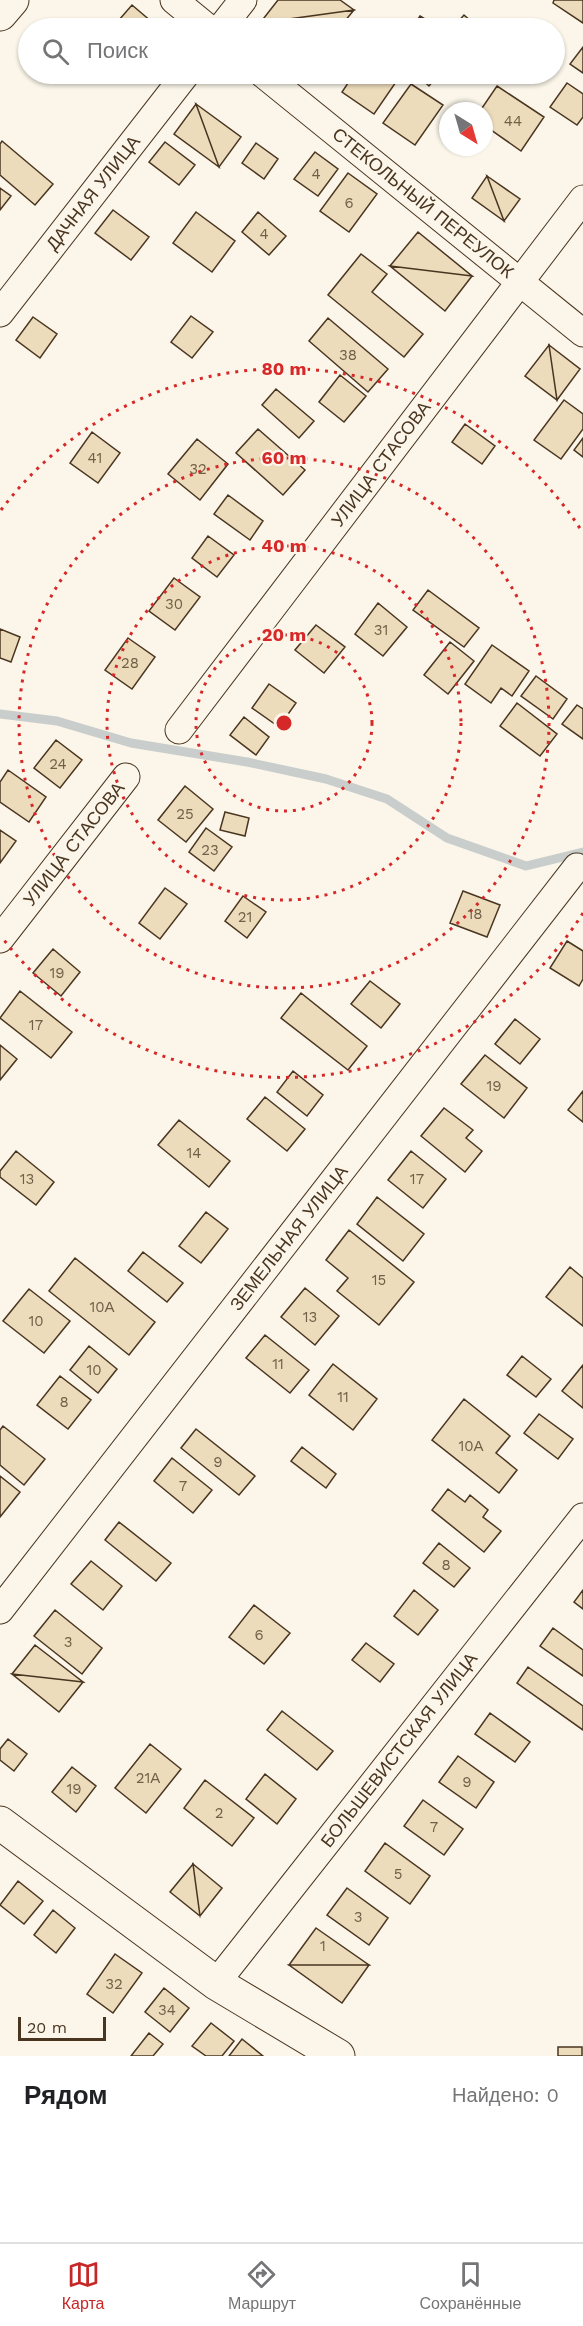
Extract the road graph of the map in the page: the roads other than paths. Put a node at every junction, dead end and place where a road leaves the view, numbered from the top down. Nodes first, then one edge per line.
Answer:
1 (12, 0) edge
2 (174, 0) edge
3 (243, 0) edge
4 (0, 14) edge
5 (196, 18) edge
6 (229, 18) edge
7 (178, 84) edge
8 (275, 84) edge
9 (583, 199) edge
10 (519, 282) junction
11 (0, 313) edge
12 (583, 333) edge
13 (179, 730) dead end
14 (126, 777) dead end
15 (577, 867) dead end
16 (0, 939) edge
17 (583, 1517) edge
18 (0, 1610) edge
19 (0, 1823) edge
20 (216, 1983) junction
21 (338, 2056) edge

1 - 4 street
2 - 5 street
3 - 6 street
7 - 11 street, ДАЧНАЯ УЛИЦА
8 - 10 street, СТЕКОЛЬНЫЙ ПЕРЕУЛОК
9 - 10 street, УЛИЦА СТАСОВА
10 - 12 street, СТЕКОЛЬНЫЙ ПЕРЕУЛОК
10 - 13 street, УЛИЦА СТАСОВА
14 - 16 street, УЛИЦА СТАСОВА
15 - 18 street, ЗЕМЕЛЬНАЯ УЛИЦА
17 - 20 street, БОЛЬШЕВИСТСКАЯ УЛИЦА
19 - 20 street
20 - 21 street

